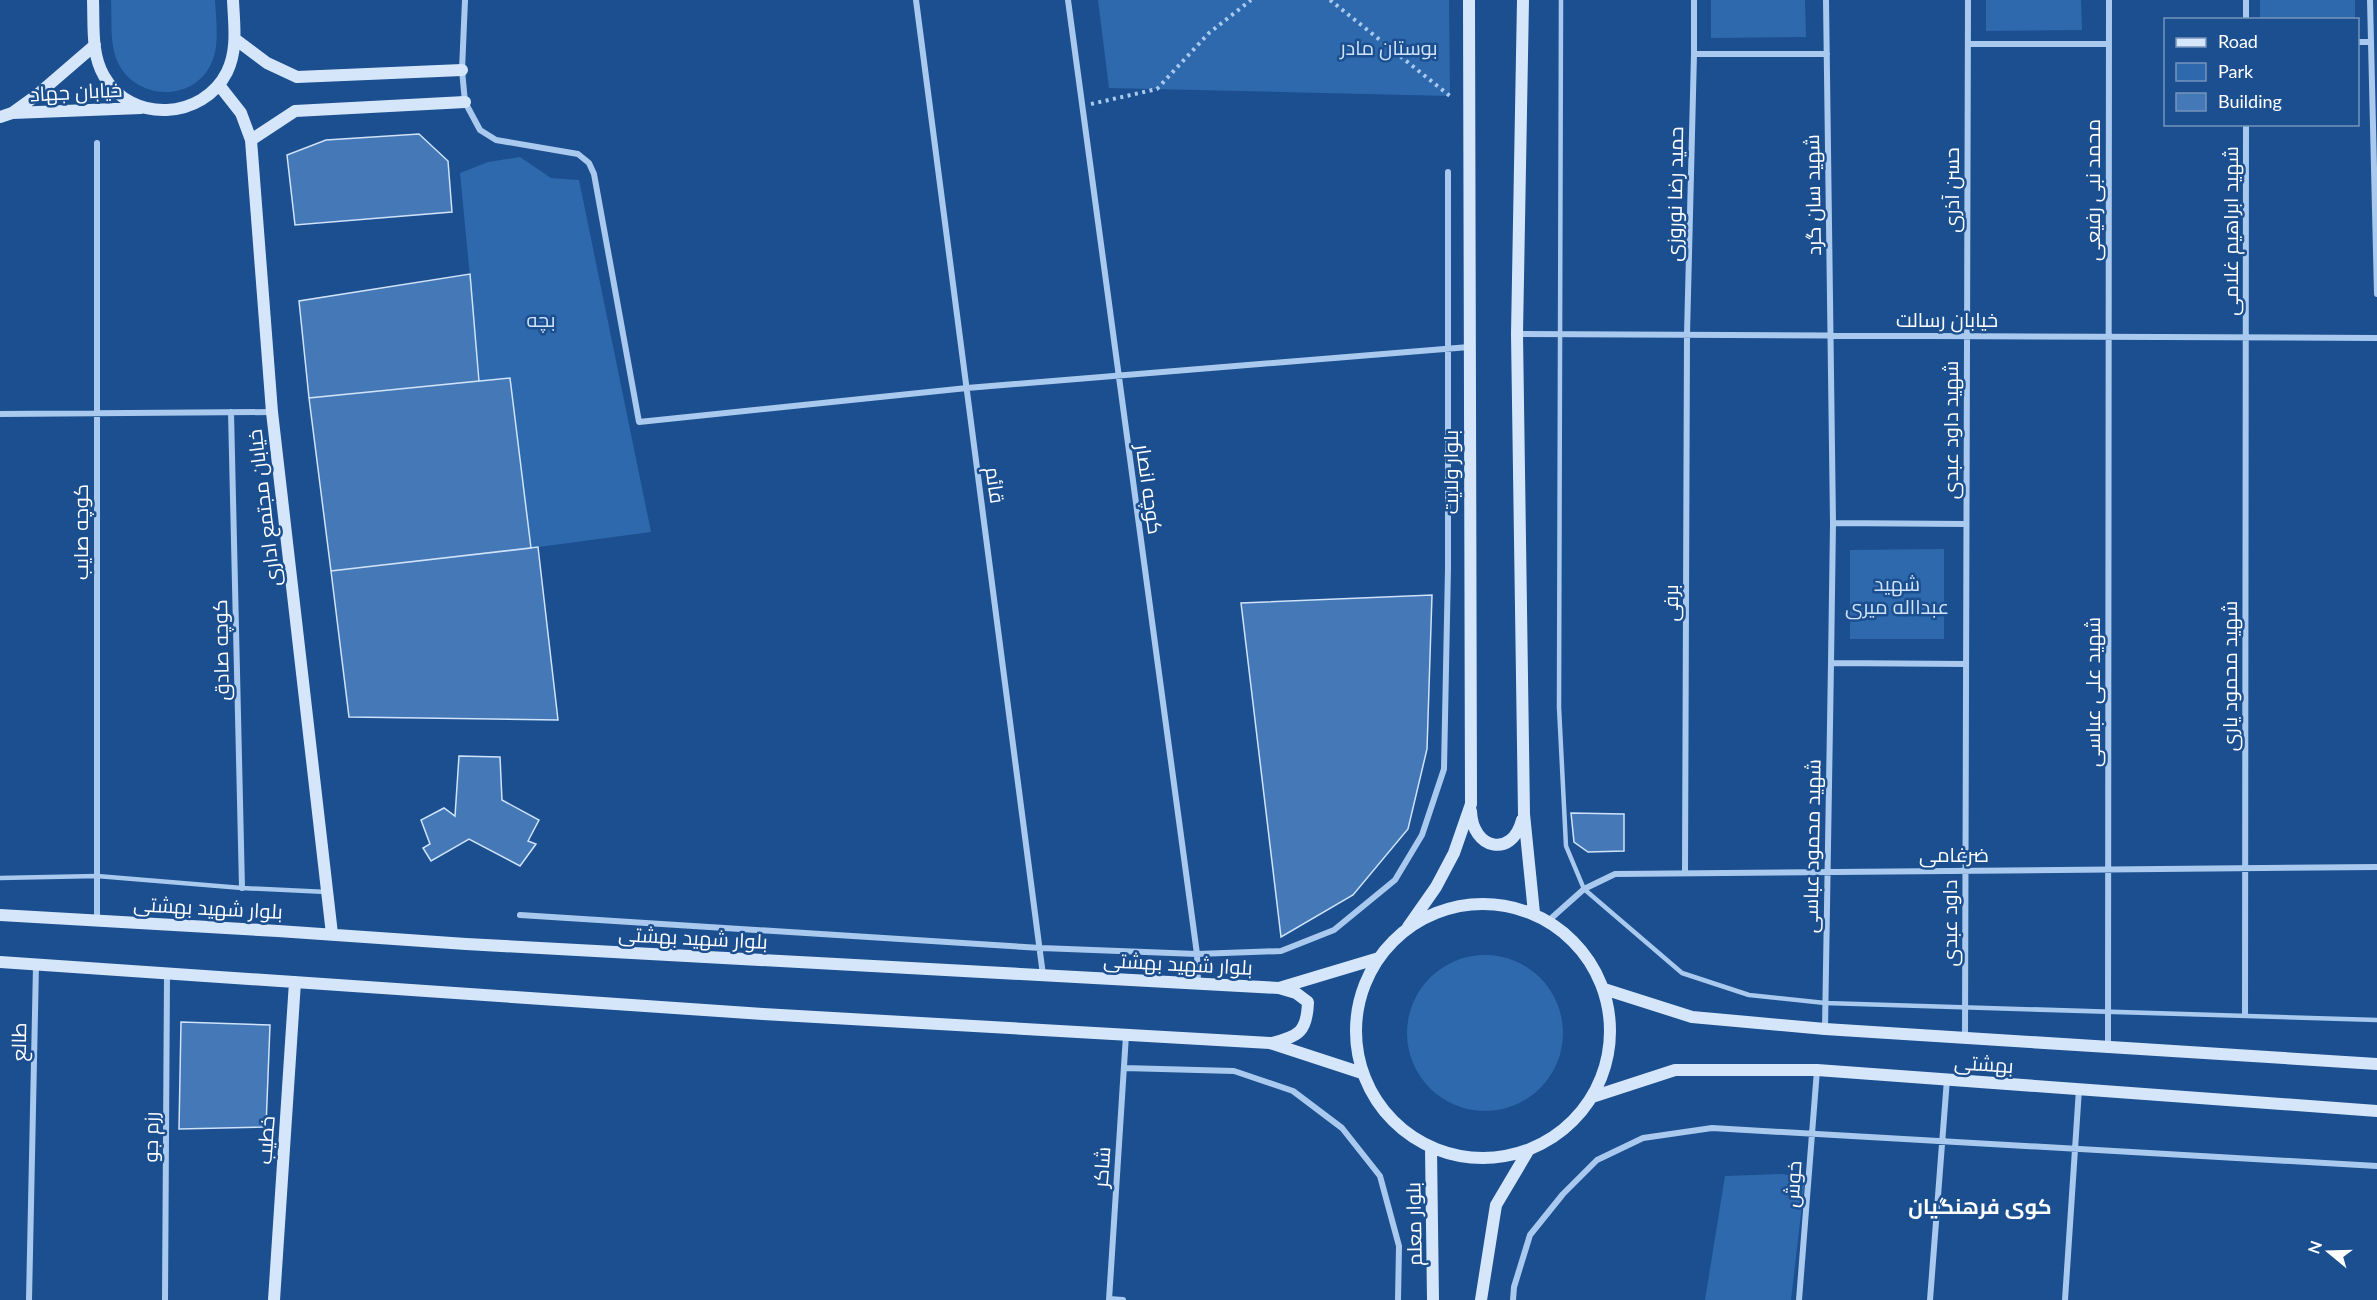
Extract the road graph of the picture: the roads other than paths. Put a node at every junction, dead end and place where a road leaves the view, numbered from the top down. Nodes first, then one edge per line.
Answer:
1 (93, 0) edge
2 (233, 0) edge
3 (465, 0) edge
4 (916, 0) edge
5 (1068, 0) edge
6 (1469, 0) edge
7 (1523, 0) edge
8 (1561, 0) edge
9 (1694, 0) edge
10 (1826, 0) edge
11 (1968, 0) edge
12 (2109, 0) edge
13 (2246, 0) edge
14 (2370, 0) edge
15 (2246, 18) edge
16 (235, 39) junction
17 (2359, 42) edge
18 (2370, 42) junction
19 (1968, 44) junction
20 (2109, 44) junction
21 (95, 45) junction
22 (1694, 54) junction
23 (1827, 54) junction
24 (462, 70) junction
25 (219, 85) junction
26 (465, 102) junction
27 (142, 108) junction
28 (6, 115) edge
29 (2246, 126) edge
30 (251, 140) junction
31 (97, 143) dead end
32 (1448, 171) dead end
33 (2377, 294) edge
34 (1517, 334) junction
35 (1558, 334) junction
36 (1687, 334) junction
37 (1830, 335) junction
38 (1967, 336) junction
39 (2108, 337) junction
40 (2246, 338) junction
41 (2377, 338) edge
42 (1469, 347) junction
43 (1448, 348) junction
44 (1118, 375) junction
45 (967, 388) junction
46 (231, 412) junction
47 (272, 412) junction
48 (97, 413) junction
49 (0, 414) edge
50 (1833, 523) junction
51 (1966, 524) junction
52 (1831, 663) junction
53 (1966, 664) junction
54 (1471, 804) junction
55 (1524, 814) junction
56 (2377, 867) edge
57 (2245, 868) junction
58 (2108, 869) junction
59 (1965, 870) junction
60 (1827, 871) junction
61 (1685, 872) junction
62 (97, 876) junction
63 (0, 878) edge
64 (242, 888) junction
65 (1584, 889) junction
66 (327, 892) junction
67 (1534, 913) junction
68 (0, 915) edge
69 (520, 915) dead end
70 (97, 921) junction
71 (1547, 922) junction
72 (1408, 927) junction
73 (332, 934) junction
74 (1041, 948) junction
75 (1197, 954) junction
76 (1379, 957) junction
77 (0, 962) edge
78 (36, 965) junction
79 (168, 975) junction
80 (1043, 975) junction
81 (295, 982) junction
82 (1198, 983) junction
83 (1279, 988) junction
84 (1604, 989) junction
85 (1825, 1003) junction
86 (1965, 1006) junction
87 (2108, 1010) junction
88 (2245, 1015) junction
89 (2377, 1020) edge
90 (1825, 1029) junction
91 (1126, 1035) junction
92 (1965, 1039) junction
93 (1270, 1043) junction
94 (2108, 1048) junction
95 (2377, 1064) edge
96 (1124, 1068) junction
97 (1817, 1070) junction
98 (1362, 1073) junction
99 (1947, 1079) junction
100 (2079, 1089) junction
101 (1593, 1097) junction
102 (2377, 1112) edge
103 (1812, 1134) junction
104 (1942, 1141) junction
105 (1431, 1148) junction
106 (2075, 1148) junction
107 (1528, 1151) junction
108 (2377, 1166) edge
109 (29, 1300) edge
110 (165, 1300) edge
111 (274, 1300) edge
112 (1109, 1300) edge
113 (1123, 1300) edge
114 (1398, 1300) edge
115 (1433, 1300) edge
116 (1481, 1300) edge
117 (1513, 1300) edge
118 (1799, 1300) edge
119 (1930, 1300) edge
120 (2065, 1300) edge

1 - 21 main road
2 - 16 main road
3 - 24 street
4 - 45 street, قائم
5 - 44 street, کوچه انصار
6 - 42 main road, بلوار ولایت
7 - 34 main road
8 - 35 lane
9 - 22 street, حمید رضا نوروزی
10 - 23 street, شهید سان گرد
11 - 19 street, حسن آذری
12 - 20 street, محمد نبی رفیعی
13 - 15 street
14 - 18 street
16 - 24 main road
16 - 25 main road
17 - 18 street
18 - 33 street
19 - 20 street
19 - 38 street, حسن آذری
20 - 39 street, محمد نبی رفیعی
21 - 27 main road
21 - 28 main road, خیابان جهاد
22 - 23 street
22 - 36 street, حمید رضا نوروزی
23 - 37 street, شهید سان گرد
24 - 26 street
25 - 27 main road, خیابان جهاد
25 - 30 main road, خیابان مجتمع اداری
26 - 30 main road
26 - 45 street
27 - 28 main road, خیابان جهاد
29 - 40 street, شهید ابراهیم غلامی
30 - 47 main road, خیابان مجتمع اداری
31 - 48 street, کوچه صایب
32 - 43 street
34 - 35 street, خیابان رسالت
34 - 55 main road
35 - 36 street, خیابان رسالت
35 - 65 lane
36 - 37 street, خیابان رسالت
36 - 61 street, برفی
37 - 38 street, خیابان رسالت
37 - 50 street
38 - 39 street, خیابان رسالت
38 - 51 street, شهید داود عبدی
39 - 40 street, خیابان رسالت
39 - 58 street, شهید علی عباسی
40 - 41 street, خیابان رسالت
40 - 57 street, شهید محمود یاری
42 - 43 street
42 - 54 main road, بلوار ولایت
43 - 44 street
43 - 75 street
44 - 45 street
44 - 75 street, کوچه انصار
45 - 74 street, قائم
46 - 47 street
46 - 48 street
46 - 64 street, کوچه صادق
47 - 66 main road, خیابان مجتمع اداری
48 - 49 street
48 - 62 street, کوچه صایب
50 - 51 street
50 - 52 street, شهید محمود عباسی
51 - 53 street, شهید داود عبدی
52 - 53 street
52 - 60 street, شهید محمود عباسی
53 - 59 street, داود عبدی
54 - 55 main road
54 - 72 main road, بلوار ولایت
55 - 67 main road
56 - 57 street, ضرغامی
57 - 58 street, ضرغامی
57 - 88 street, شهید محمود یاری
58 - 59 street, ضرغامی
58 - 87 street, شهید علی عباسی
59 - 60 street, ضرغامی
59 - 86 street, داود عبدی
60 - 61 street, ضرغامی
60 - 85 street, شهید محمود عباسی
61 - 65 street, ضرغامی
62 - 63 lane
62 - 64 lane
62 - 70 street, کوچه صایب
64 - 66 lane
65 - 71 street, ضرغامی
65 - 85 lane
66 - 73 main road, خیابان مجتمع اداری
67 - 71 main road
67 - 72 main road
68 - 70 main road, بلوار شهید بهشتی
69 - 74 street
70 - 73 main road, بلوار شهید بهشتی
71 - 84 main road
72 - 76 main road
73 - 80 main road, بلوار شهید بهشتی
74 - 75 street
74 - 80 street, قائم
75 - 82 street, کوچه انصار
76 - 83 main road, بلوار شهید بهشتی
76 - 98 main road
77 - 78 main road
78 - 79 main road
78 - 109 street, طالع
79 - 81 main road
79 - 110 street, رزم جو
80 - 82 main road, بلوار شهید بهشتی
81 - 91 main road
81 - 111 main road, خطیب
82 - 83 main road, بلوار شهید بهشتی
83 - 93 main road
84 - 90 main road, بهشتی
84 - 101 main road
85 - 86 lane
85 - 90 street, شهید محمود عباسی
86 - 87 lane
86 - 92 street, داود عبدی
87 - 88 lane
87 - 94 street, شهید علی عباسی
88 - 89 lane
90 - 92 main road, بهشتی
91 - 93 main road
91 - 96 street, شاکر
92 - 94 main road, بهشتی
93 - 98 main road
94 - 95 main road, بهشتی
96 - 112 street, شاکر
96 - 114 street
97 - 99 main road, بهشتی
97 - 101 main road, بهشتی
97 - 103 street, خوش
98 - 105 main road
99 - 100 main road, بهشتی
99 - 104 street
100 - 102 main road, بهشتی
100 - 106 street
101 - 107 main road
103 - 104 street
103 - 117 street
103 - 118 street, خوش
104 - 106 street
104 - 119 street
105 - 107 main road
105 - 115 main road, بلوار معلم
106 - 108 street
106 - 120 street
107 - 116 main road
112 - 113 street

